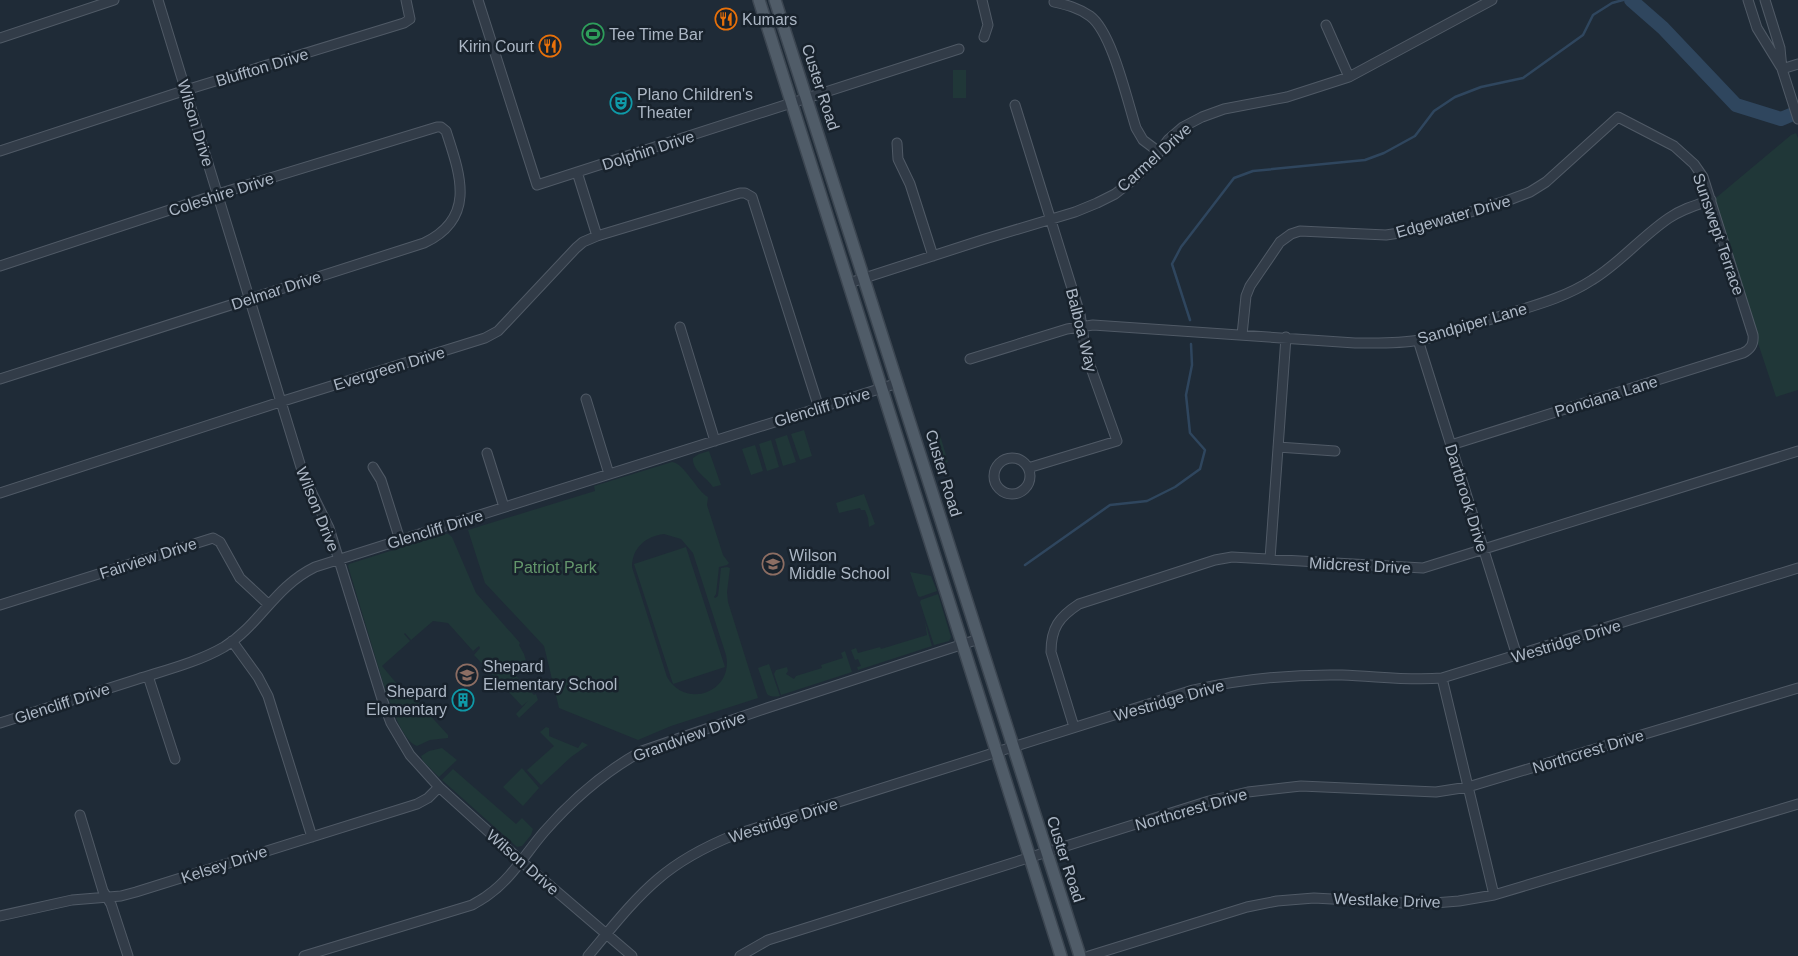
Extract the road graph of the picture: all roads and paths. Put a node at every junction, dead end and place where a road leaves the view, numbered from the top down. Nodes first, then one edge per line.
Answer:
1 (114, 0) edge
2 (158, 0) edge
3 (406, 0) edge
4 (478, 0) edge
5 (759, 0) edge
6 (775, 0) edge
7 (982, 0) edge
8 (1492, 0) edge
9 (1748, 0) edge
10 (1765, 0) edge
11 (1054, 2) dead end
12 (1326, 25) dead end
13 (984, 37) dead end
14 (0, 38) edge
15 (959, 49) dead end
16 (1798, 64) edge
17 (1782, 69) junction
18 (1349, 77) junction
19 (186, 90) junction
20 (808, 99) junction
21 (792, 104) junction
22 (1015, 105) dead end
23 (1798, 118) edge
24 (1614, 120) joint
25 (444, 128) joint
26 (897, 143) dead end
27 (0, 152) edge
28 (1159, 152) junction
29 (576, 172) junction
30 (218, 194) junction
31 (1711, 200) junction
32 (1051, 219) junction
33 (597, 236) junction
34 (933, 256) junction
35 (0, 266) edge
36 (865, 278) junction
37 (849, 283) junction
38 (250, 298) junction
39 (1082, 326) junction
40 (680, 327) dead end
41 (1242, 335) junction
42 (1286, 338) junction
43 (1753, 339) joint
44 (1418, 340) junction
45 (970, 359) dead end
46 (0, 380) edge
47 (898, 383) junction
48 (882, 388) junction
49 (586, 399) dead end
50 (280, 402) junction
51 (819, 408) junction
52 (715, 441) junction
53 (1451, 445) junction
54 (1278, 447) junction
55 (1335, 451) dead end
56 (1798, 451) edge
57 (488, 453) dead end
58 (372, 467) dead end
59 (1028, 468) junction
60 (609, 474) junction
61 (0, 493) edge
62 (504, 507) junction
63 (400, 540) junction
64 (1484, 550) junction
65 (338, 559) junction
66 (1270, 559) junction
67 (1798, 568) edge
68 (268, 604) junction
69 (0, 606) edge
70 (979, 639) junction
71 (232, 641) junction
72 (963, 644) junction
73 (1517, 656) junction
74 (148, 676) junction
75 (1442, 678) junction
76 (1798, 688) edge
77 (0, 723) edge
78 (1074, 727) junction
79 (1013, 746) junction
80 (996, 752) junction
81 (175, 759) dead end
82 (439, 787) junction
83 (1468, 787) junction
84 (1798, 804) edge
85 (80, 815) dead end
86 (312, 837) junction
87 (1048, 853) junction
88 (1031, 858) junction
89 (521, 861) junction
90 (1494, 896) junction
91 (107, 897) junction
92 (0, 916) edge
93 (606, 934) junction
94 (128, 956) edge
95 (304, 956) edge
96 (588, 956) edge
97 (632, 956) edge
98 (740, 956) edge
99 (1061, 956) edge
100 (1080, 956) edge
101 (1089, 956) edge

1 - 14 street
2 - 19 street, Wilson Drive
3 - 19 street, Bluffton Drive
4 - 29 street, Dolphin Drive
5 - 21 main road, Custer Road
6 - 20 main road, Custer Road
7 - 13 street
8 - 18 street, Carmel Drive
9 - 17 street
10 - 17 street
11 - 28 street
12 - 18 street
15 - 20 street, Dolphin Drive
16 - 17 street
17 - 23 street
18 - 28 street, Carmel Drive
19 - 27 street, Bluffton Drive
19 - 30 street, Wilson Drive
20 - 21 street, Dolphin Drive
20 - 36 main road, Custer Road
21 - 29 street, Dolphin Drive
21 - 37 main road, Custer Road
22 - 32 street, Balboa Way
24 - 31 street, Sunswept Terrace
24 - 41 street, Edgewater Drive
25 - 30 street, Coleshire Drive
25 - 38 street, Delmar Drive
26 - 34 street
28 - 32 street, Carmel Drive
29 - 33 street
30 - 35 street, Coleshire Drive
30 - 38 street, Wilson Drive
31 - 43 street, Sunswept Terrace
31 - 44 street, Sandpiper Lane
32 - 34 street, Carmel Drive
32 - 39 street, Balboa Way
33 - 50 street, Evergreen Drive
33 - 51 street, Evergreen Drive
34 - 36 street, Carmel Drive
36 - 37 street, Carmel Drive
36 - 47 main road, Custer Road
37 - 48 main road, Custer Road
38 - 46 street, Delmar Drive
38 - 50 street, Wilson Drive
39 - 41 street, Sandpiper Lane
39 - 45 street, Sandpiper Lane
39 - 59 street, Balboa Way
40 - 52 street
41 - 42 street, Sandpiper Lane
42 - 44 street, Sandpiper Lane
42 - 54 street
43 - 53 street, Ponciana Lane
44 - 53 street, Dartbrook Drive
47 - 48 street, Glencliff Drive
47 - 70 main road, Custer Road
48 - 51 street, Glencliff Drive
48 - 72 main road, Custer Road
49 - 60 street
50 - 61 street, Evergreen Drive
50 - 65 street, Wilson Drive
51 - 52 street, Glencliff Drive
52 - 60 street, Glencliff Drive
53 - 64 street, Dartbrook Drive
54 - 55 street
54 - 66 street
56 - 64 street, Midcrest Drive
57 - 62 street
58 - 63 street
59 - 59 street
60 - 62 street, Glencliff Drive
62 - 63 street, Glencliff Drive
63 - 65 street, Glencliff Drive
64 - 66 street, Midcrest Drive
64 - 73 street, Dartbrook Drive
65 - 68 street, Glencliff Drive
65 - 82 street, Wilson Drive
66 - 78 street, Midcrest Drive
67 - 73 street, Westridge Drive
68 - 69 street, Fairview Drive
68 - 71 street, Glencliff Drive
70 - 72 street, Grandview Drive
70 - 79 main road, Custer Road
71 - 74 street, Glencliff Drive
71 - 86 street
72 - 80 main road, Custer Road
72 - 89 street, Grandview Drive
73 - 75 street, Westridge Drive
74 - 77 street, Glencliff Drive
74 - 81 street
75 - 78 street, Westridge Drive
75 - 83 street
76 - 83 street, Northcrest Drive
78 - 79 street, Westridge Drive
79 - 80 street, Westridge Drive
79 - 87 main road, Custer Road
80 - 88 main road, Custer Road
80 - 93 street, Westridge Drive
82 - 86 street, Kelsey Drive
82 - 89 street, Wilson Drive
83 - 87 street, Northcrest Drive
83 - 90 street
84 - 90 street, Westlake Drive
85 - 91 street
86 - 91 street, Kelsey Drive
87 - 88 street, Northcrest Drive
87 - 100 main road, Custer Road
88 - 98 street, Northcrest Drive
88 - 99 main road, Custer Road
89 - 93 street, Wilson Drive
89 - 95 street, Grandview Drive
90 - 101 street, Westlake Drive
91 - 92 street, Kelsey Drive
91 - 94 street
93 - 96 street, Westridge Drive
93 - 97 street, Wilson Drive

